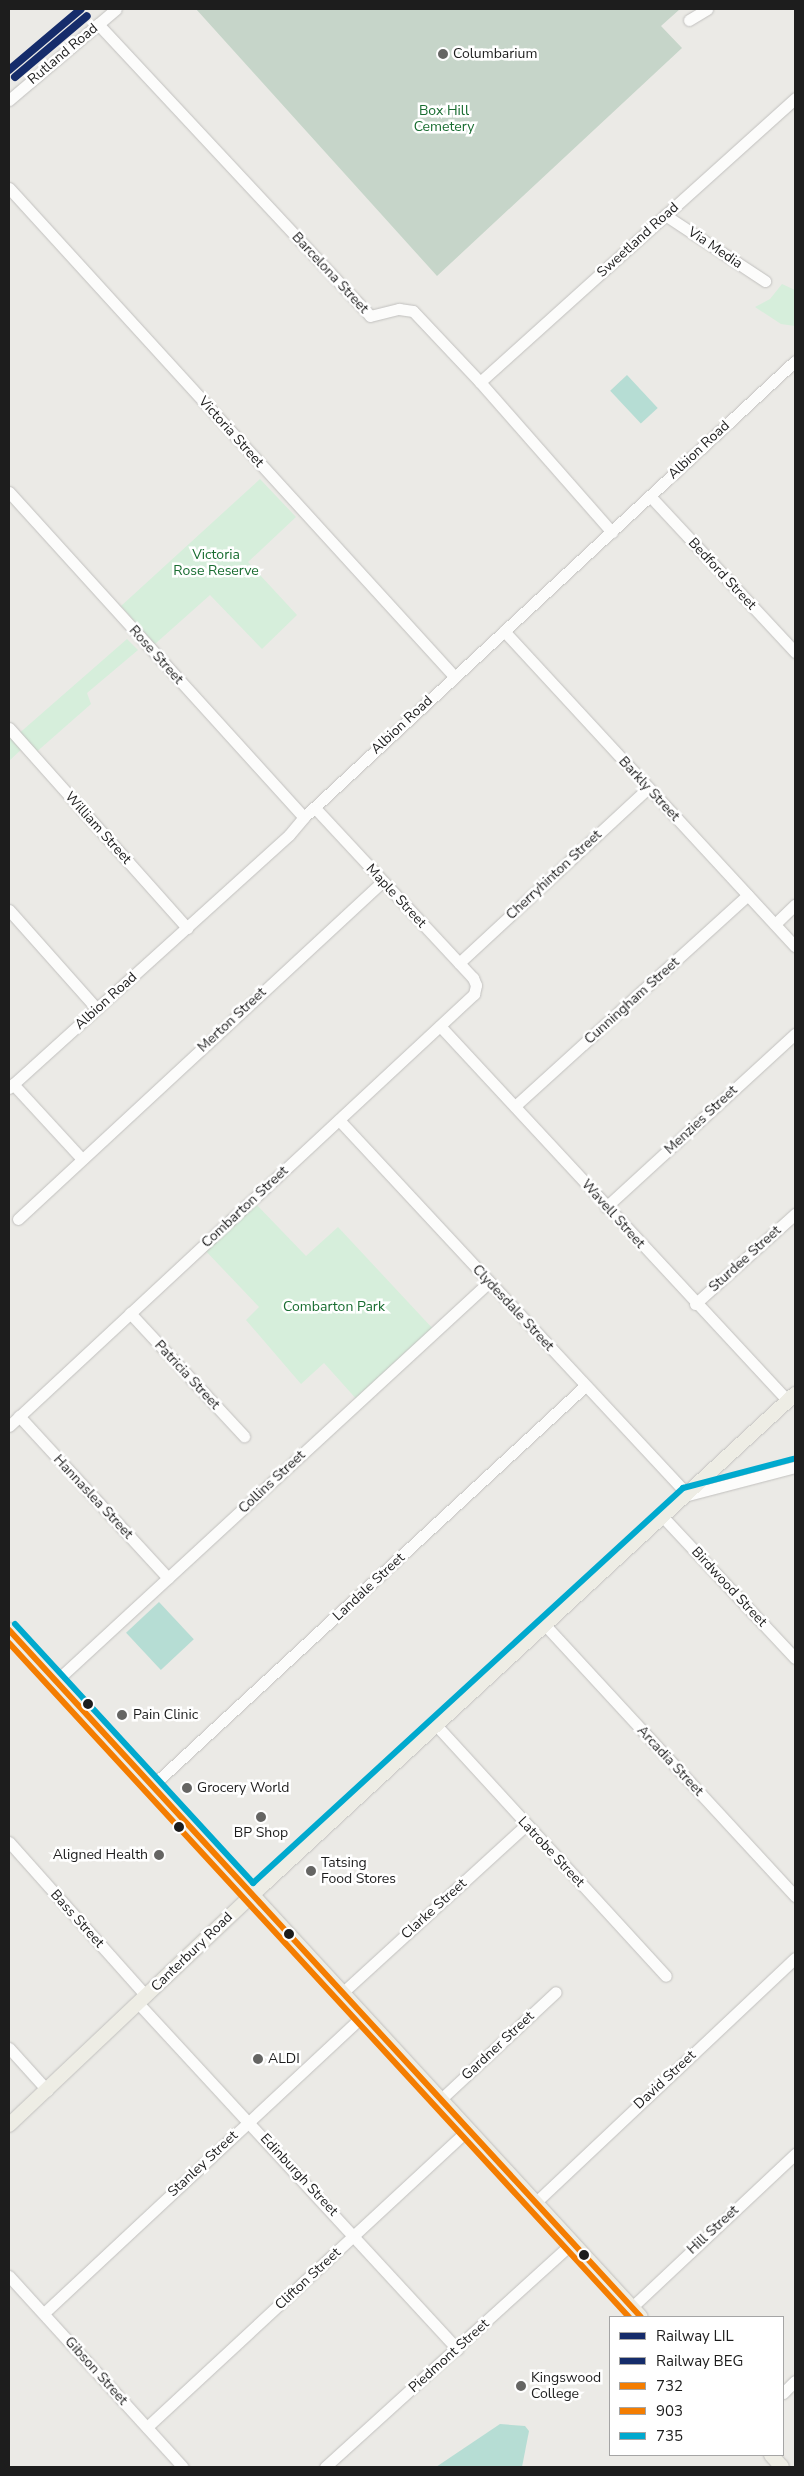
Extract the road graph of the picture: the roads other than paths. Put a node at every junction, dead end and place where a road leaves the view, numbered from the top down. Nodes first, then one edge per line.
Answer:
1 (116, 9) edge
2 (707, 9) edge
3 (689, 20) dead end
4 (98, 24) junction
5 (795, 98) edge
6 (9, 100) edge
7 (9, 188) edge
8 (665, 215) junction
9 (764, 281) dead end
10 (795, 362) edge
11 (480, 382) junction
12 (9, 492) edge
13 (650, 496) junction
14 (612, 532) junction
15 (504, 631) junction
16 (795, 652) edge
17 (454, 676) junction
18 (9, 728) edge
19 (648, 788) junction
20 (315, 808) junction
21 (304, 817) junction
22 (382, 882) junction
23 (748, 895) junction
24 (795, 906) edge
25 (9, 910) edge
26 (775, 924) junction
27 (187, 928) junction
28 (795, 946) edge
29 (459, 963) junction
30 (476, 985) joint
31 (98, 1009) junction
32 (440, 1026) junction
33 (795, 1034) edge
34 (11, 1086) edge
35 (515, 1106) junction
36 (339, 1120) junction
37 (82, 1159) junction
38 (606, 1207) junction
39 (795, 1214) edge
40 (18, 1219) dead end
41 (489, 1282) junction
42 (695, 1304) junction
43 (130, 1313) junction
44 (585, 1386) junction
45 (792, 1398) edge
46 (19, 1416) junction
47 (9, 1426) edge
48 (244, 1436) dead end
49 (795, 1467) edge
50 (688, 1495) junction
51 (664, 1517) junction
52 (168, 1578) junction
53 (545, 1626) junction
54 (9, 1630) edge
55 (795, 1658) edge
56 (56, 1681) junction
57 (436, 1726) junction
58 (152, 1786) junction
59 (526, 1825) junction
60 (9, 1842) edge
61 (252, 1895) junction
62 (795, 1896) edge
63 (795, 1958) edge
64 (666, 1976) dead end
65 (556, 1992) dead end
66 (342, 1993) junction
67 (142, 2000) junction
68 (363, 2016) junction
69 (9, 2048) edge
70 (47, 2090) junction
71 (440, 2100) junction
72 (248, 2122) junction
73 (9, 2125) edge
74 (468, 2130) junction
75 (795, 2154) edge
76 (535, 2202) junction
77 (355, 2235) junction
78 (572, 2243) junction
79 (9, 2276) edge
80 (636, 2312) edge
81 (44, 2313) junction
82 (457, 2350) junction
83 (795, 2381) edge
84 (784, 2391) edge
85 (147, 2427) junction
86 (772, 2456) edge
87 (183, 2467) edge
88 (325, 2467) edge
89 (782, 2467) edge

1 - 4 street, Rutland Road
2 - 3 street
4 - 6 street, Rutland Road
4 - 11 street, Barcelona Street
5 - 8 street, Sweetland Road
7 - 17 street, Victoria Street
8 - 9 street, Via Media
8 - 11 street, Sweetland Road
10 - 13 street, Albion Road
11 - 14 street, Barcelona Street
12 - 21 street, Rose Street
13 - 14 street, Albion Road
13 - 16 street, Bedford Street
14 - 15 street, Albion Road
15 - 17 street, Albion Road
15 - 19 street, Barkly Street
17 - 20 street, Albion Road
18 - 27 street, William Street
19 - 23 street, Barkly Street
19 - 29 street, Cherryhinton Street
20 - 21 street, Albion Road
20 - 22 street, Maple Street
21 - 27 street, Albion Road
22 - 29 street, Maple Street
22 - 37 street, Merton Street
23 - 26 street, Barkly Street
23 - 35 street, Cunningham Street
24 - 26 street
25 - 31 street
26 - 28 street, Barkly Street
27 - 31 street, Albion Road
29 - 30 street, Maple Street
30 - 32 street, Combarton Street
31 - 34 street, Albion Road
32 - 35 street, Wavell Street
32 - 36 street, Combarton Street
33 - 38 street, Menzies Street
34 - 37 street
35 - 38 street, Wavell Street
36 - 41 street, Clydesdale Street
36 - 43 street, Combarton Street
37 - 40 street, Merton Street
38 - 42 street, Wavell Street
39 - 42 street, Sturdee Street
41 - 44 street, Clydesdale Street
41 - 52 street, Collins Street
42 - 45 street, Wavell Street
43 - 46 street, Combarton Street
43 - 48 street, Patricia Street
44 - 50 street, Clydesdale Street
44 - 58 street, Landale Street
45 - 50 main road, Canterbury Road
46 - 47 street, Combarton Street
46 - 52 street, Hannaslea Street
49 - 50 street
50 - 51 main road, Canterbury Road
51 - 53 main road, Canterbury Road
51 - 55 street, Birdwood Street
52 - 56 street, Collins Street
53 - 57 main road, Canterbury Road
53 - 62 street, Arcadia Street
54 - 56 main road
56 - 58 main road
57 - 59 street, Latrobe Street
57 - 61 main road, Canterbury Road
58 - 61 main road
59 - 64 street, Latrobe Street
59 - 66 street, Clarke Street
60 - 67 street, Bass Street
61 - 66 main road
61 - 67 main road, Canterbury Road
63 - 76 street, David Street
65 - 71 street, Gardner Street
66 - 68 main road
67 - 70 main road, Canterbury Road
67 - 72 street, Edinburgh Street
68 - 71 main road
68 - 72 street, Stanley Street
69 - 70 street
70 - 73 main road, Canterbury Road
71 - 74 main road
72 - 77 street, Edinburgh Street
72 - 81 street, Stanley Street
74 - 76 main road
74 - 77 street, Clifton Street
75 - 80 street, Hill Street
76 - 78 main road
77 - 82 street, Edinburgh Street
77 - 85 street, Clifton Street
78 - 80 main road
78 - 82 street, Piedmont Street
79 - 81 street, Gibson Street
81 - 85 street, Gibson Street
82 - 88 street, Piedmont Street
83 - 84 street
85 - 87 street, Gibson Street
86 - 89 main road

